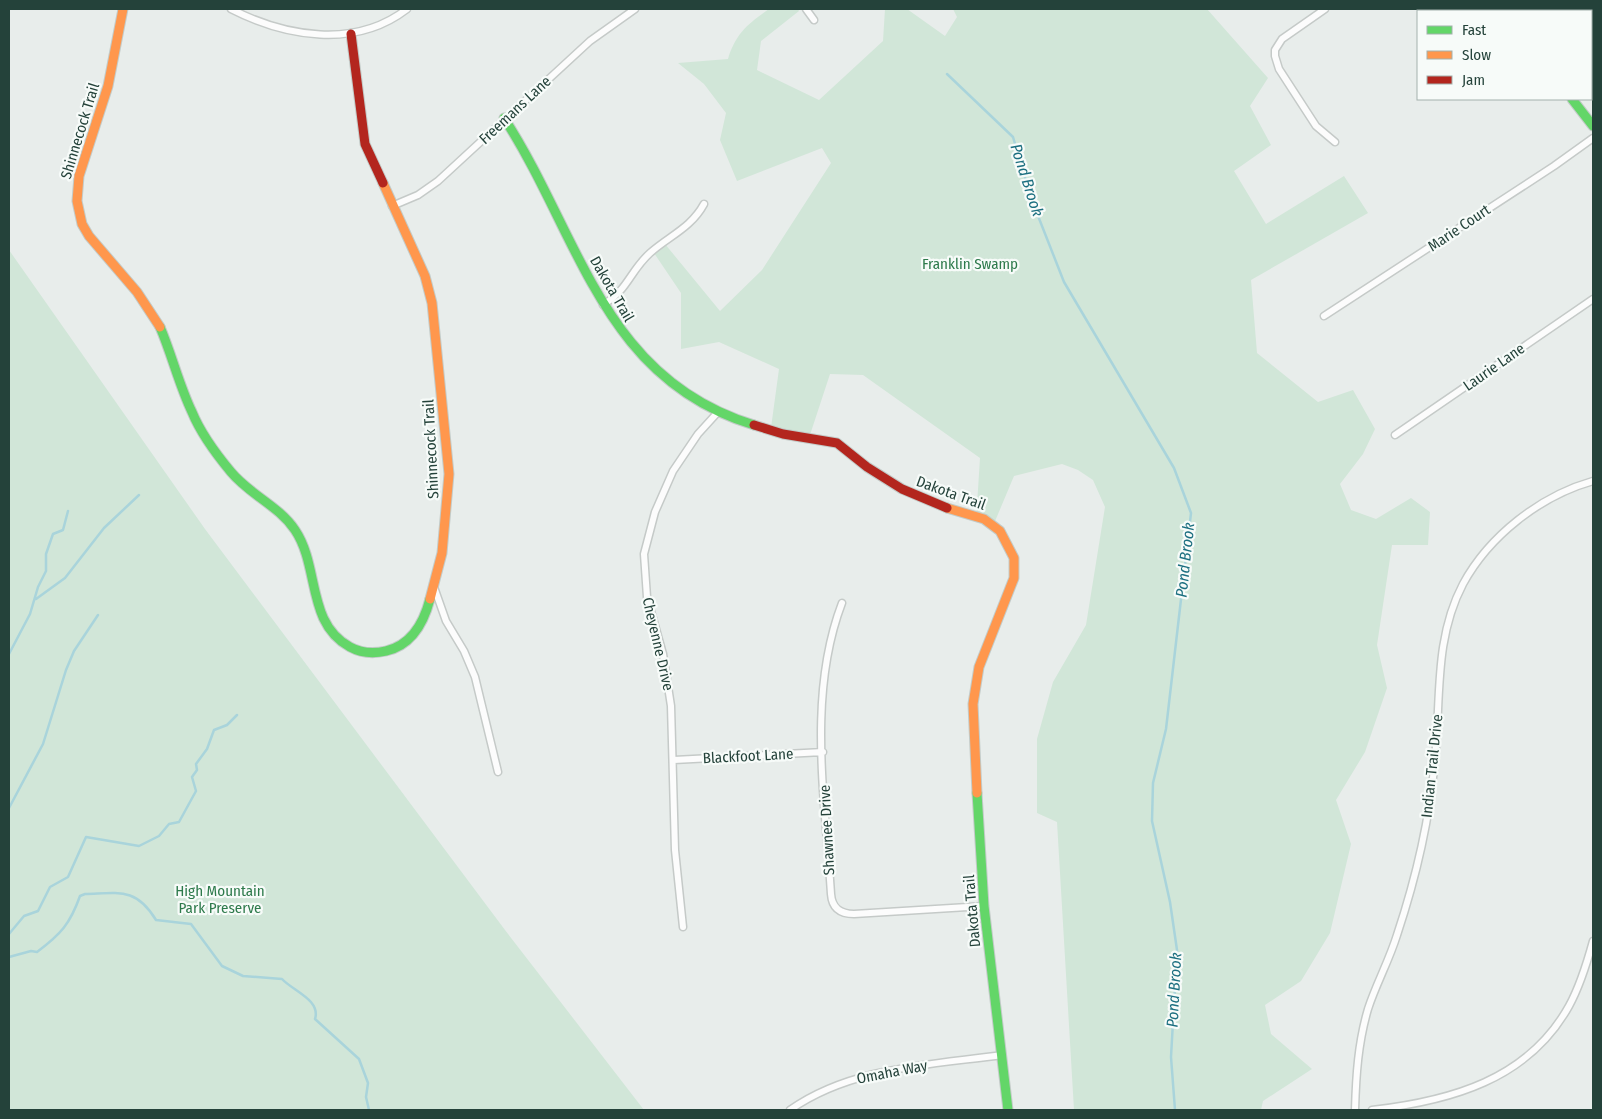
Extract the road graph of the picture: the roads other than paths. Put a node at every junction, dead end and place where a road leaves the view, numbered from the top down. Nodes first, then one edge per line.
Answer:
1 (123, 9) edge
2 (231, 9) edge
3 (407, 9) edge
4 (635, 9) edge
5 (806, 9) edge
6 (1325, 9) edge
7 (814, 20) dead end
8 (351, 34) junction
9 (1573, 100) edge
10 (504, 118) junction
11 (1593, 126) edge
12 (1593, 138) edge
13 (1335, 142) dead end
14 (704, 204) dead end
15 (392, 206) junction
16 (1593, 299) edge
17 (603, 305) junction
18 (1324, 316) dead end
19 (718, 412) junction
20 (1395, 435) dead end
21 (1593, 481) edge
22 (434, 587) junction
23 (842, 603) dead end
24 (823, 752) junction
25 (674, 760) junction
26 (498, 772) dead end
27 (984, 906) junction
28 (683, 927) dead end
29 (1593, 942) edge
30 (1002, 1055) junction
31 (790, 1110) edge
32 (1008, 1110) edge
33 (1355, 1110) edge
34 (1372, 1110) edge

1 - 22 street, Shinnecock Trail
2 - 8 street
3 - 8 street
4 - 10 street, Freemans Lane
5 - 7 street
6 - 13 street
8 - 15 street, Shinnecock Trail
9 - 11 street
10 - 15 street, Freemans Lane
10 - 17 street, Dakota Trail
12 - 18 street, Marie Court
14 - 17 street
15 - 22 street, Shinnecock Trail
16 - 20 street, Laurie Lane
17 - 19 street, Dakota Trail
19 - 25 street, Cheyenne Drive
19 - 27 street, Dakota Trail
21 - 33 street, Indian Trail Drive
22 - 26 street
23 - 24 street, Shawnee Drive
24 - 25 street, Blackfoot Lane
24 - 27 street, Shawnee Drive
25 - 28 street, Cheyenne Drive
27 - 30 street, Dakota Trail
29 - 34 street
30 - 31 street, Omaha Way
30 - 32 street, Dakota Trail

